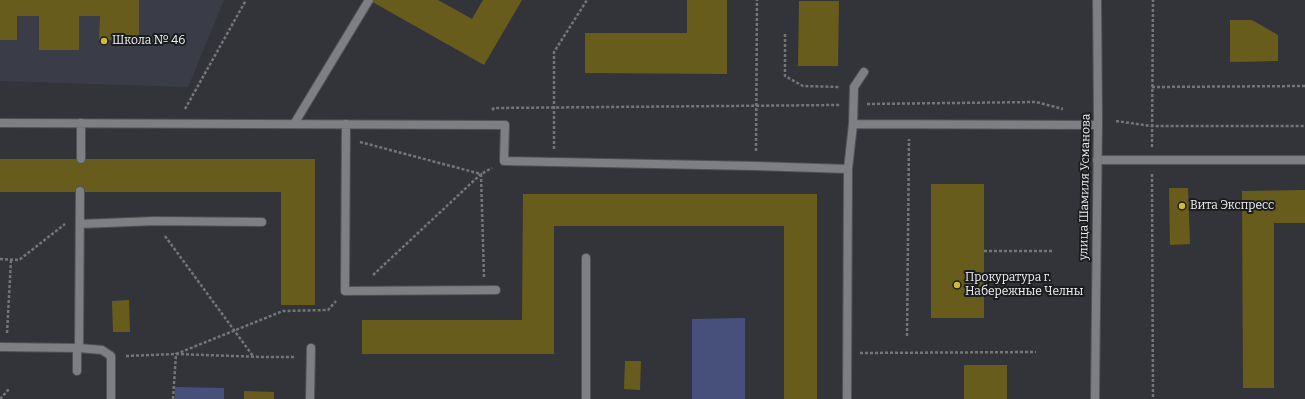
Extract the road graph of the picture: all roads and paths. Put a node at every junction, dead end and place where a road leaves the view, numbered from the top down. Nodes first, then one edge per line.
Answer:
1 (246, 0) edge
2 (369, 0) edge
3 (587, 0) edge
4 (757, 0) edge
5 (1097, 0) edge
6 (1153, 0) edge
7 (785, 34) dead end
8 (864, 72) dead end
9 (1305, 86) edge
10 (854, 87) junction
11 (1152, 87) junction
12 (854, 105) junction
13 (757, 106) junction
14 (554, 108) junction
15 (1066, 110) dead end
16 (1116, 121) dead end
17 (0, 123) edge
18 (81, 123) junction
19 (177, 124) junction
20 (294, 124) junction
21 (346, 124) junction
22 (853, 124) junction
23 (909, 124) junction
24 (468, 125) junction
25 (1098, 125) junction
26 (1151, 126) junction
27 (1305, 126) edge
28 (346, 139) junction
29 (81, 159) dead end
30 (1098, 160) junction
31 (1152, 160) junction
32 (1305, 160) edge
33 (504, 161) junction
34 (553, 161) junction
35 (756, 166) junction
36 (848, 169) junction
37 (481, 174) junction
38 (80, 191) dead end
39 (80, 211) junction
40 (262, 222) dead end
41 (80, 224) junction
42 (172, 246) dead end
43 (984, 251) dead end
44 (1052, 251) dead end
45 (586, 258) dead end
46 (0, 260) edge
47 (11, 260) junction
48 (345, 290) junction
49 (356, 290) junction
50 (484, 290) junction
51 (496, 290) dead end
52 (234, 330) junction
53 (907, 336) dead end
54 (3, 348) edge
55 (78, 348) junction
56 (311, 348) dead end
57 (1036, 352) dead end
58 (847, 353) junction
59 (176, 354) junction
60 (140, 355) dead end
61 (286, 356) dead end
62 (253, 357) junction
63 (77, 371) dead end
64 (10, 388) dead end
65 (0, 399) edge
66 (111, 399) edge
67 (173, 399) edge
68 (310, 399) edge
69 (586, 399) edge
70 (847, 399) edge
71 (1095, 399) edge
72 (1153, 399) edge

1 - 19 path
2 - 20 street
3 - 14 path
4 - 13 path
5 - 25 street, улица Шамиля Усманова
6 - 11 path
7 - 10 path
8 - 10 street
9 - 11 path
10 - 12 street
11 - 26 path
12 - 13 path
12 - 15 path
12 - 22 street
13 - 14 path
13 - 35 path
14 - 24 path
14 - 34 path
16 - 26 path
17 - 18 street
18 - 19 street
18 - 29 street
19 - 20 street
20 - 21 street
21 - 24 street
21 - 28 street
22 - 23 street
22 - 36 street
23 - 25 street
23 - 53 path
24 - 33 street
25 - 30 street, улица Шамиля Усманова
26 - 27 path
26 - 31 path
28 - 37 path
28 - 48 street
30 - 31 street
30 - 71 street, улица Шамиля Усманова
31 - 32 street
31 - 72 path
33 - 34 street
33 - 37 path
34 - 35 street
35 - 36 street
36 - 58 street
37 - 49 path
37 - 50 path
38 - 39 street
39 - 41 street
39 - 47 path
40 - 41 street
41 - 55 street
42 - 52 path
43 - 44 path
45 - 69 street
46 - 47 path
47 - 54 path
48 - 49 street
48 - 52 path
49 - 50 street
50 - 51 street
52 - 59 path
52 - 62 path
54 - 55 street
55 - 63 street
55 - 66 street
56 - 68 street
57 - 58 path
58 - 70 street
59 - 60 path
59 - 62 path
59 - 67 path
61 - 62 path
64 - 65 path

